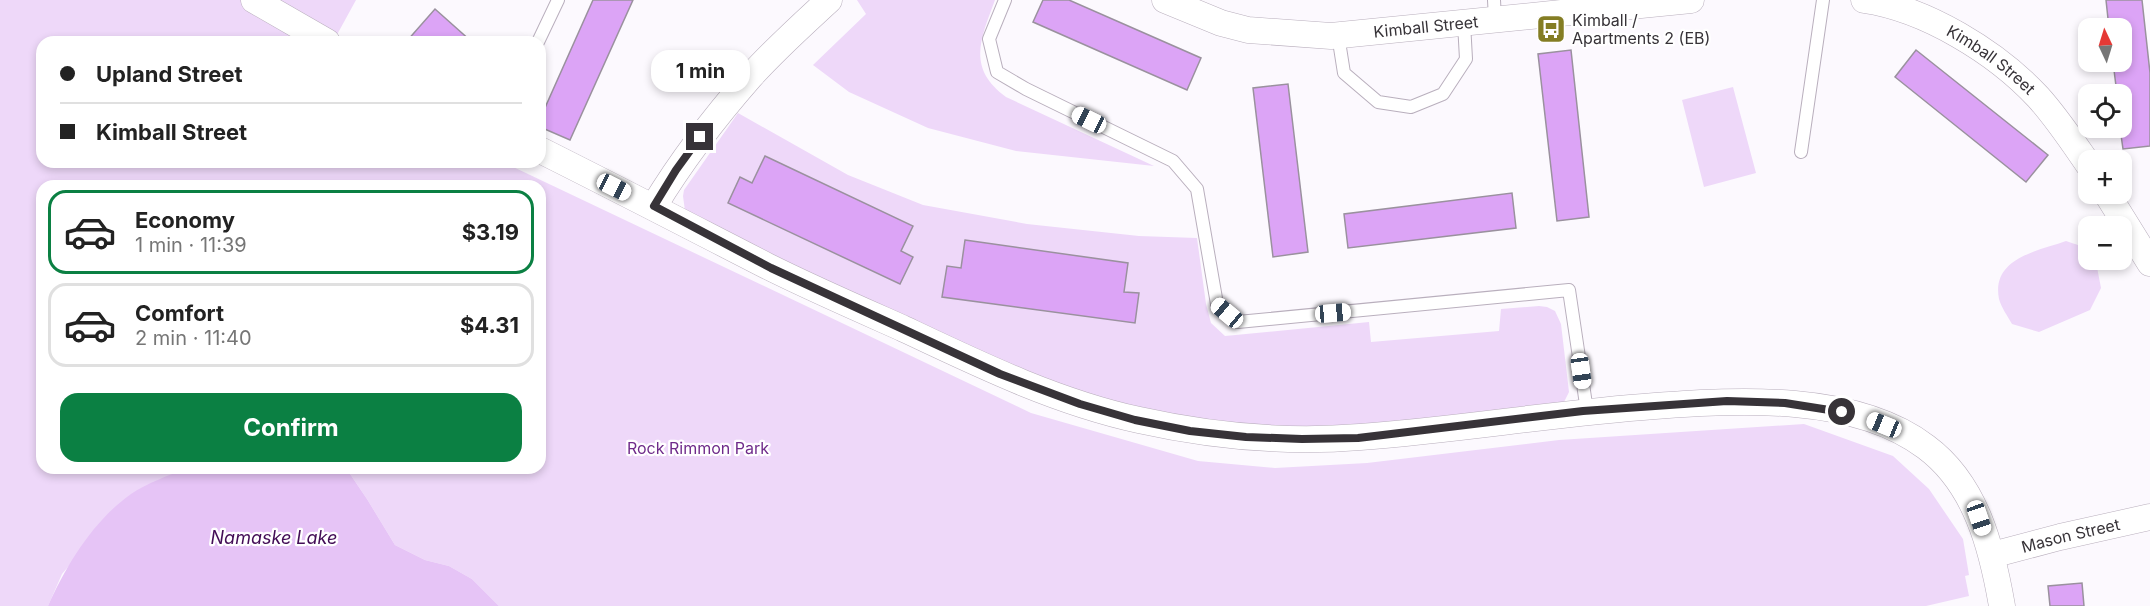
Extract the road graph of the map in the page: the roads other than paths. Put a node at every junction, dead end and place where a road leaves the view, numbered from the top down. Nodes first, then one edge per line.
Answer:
1 (254, 0) edge
2 (558, 0) edge
3 (829, 0) edge
4 (1005, 0) edge
5 (1165, 0) edge
6 (1691, 0) edge
7 (1823, 0) edge
8 (1864, 0) edge
9 (1494, 10) edge
10 (1464, 23) junction
11 (1338, 35) junction
12 (317, 36) edge
13 (541, 36) edge
14 (2078, 150) edge
15 (1801, 152) dead end
16 (546, 153) edge
17 (2113, 204) edge
18 (654, 206) junction
19 (2150, 263) edge
20 (1587, 411) junction
21 (2150, 517) edge
22 (1992, 555) junction
23 (2002, 606) edge

1 - 12 street
2 - 13 lane
3 - 18 street
4 - 20 lane
5 - 11 street, Kimball Street
6 - 9 street, Kimball Street
7 - 15 lane
8 - 14 street, Kimball Street
9 - 10 street, Kimball Street
10 - 11 street, Kimball Street
10 - 11 lane
16 - 18 street
17 - 19 street
18 - 20 street
20 - 22 street
21 - 22 street, Mason Street
22 - 23 street

